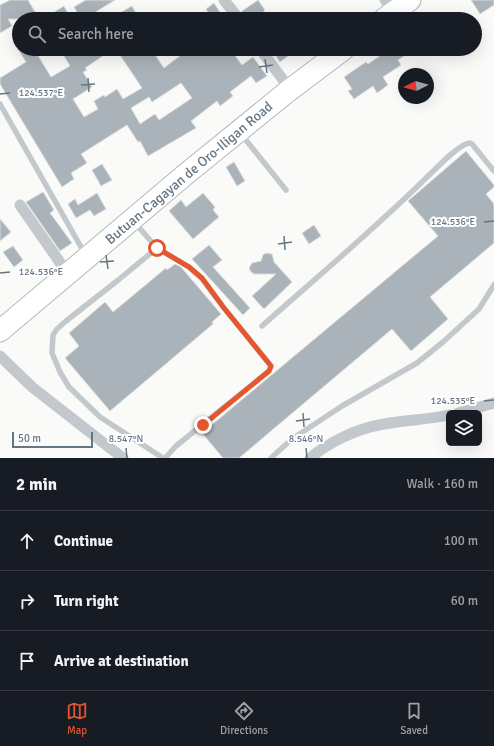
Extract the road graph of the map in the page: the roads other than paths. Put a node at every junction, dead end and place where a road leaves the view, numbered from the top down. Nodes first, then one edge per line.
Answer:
1 (224, 0) edge
2 (410, 0) edge
3 (387, 10) edge
4 (233, 12) edge
5 (265, 56) edge
6 (335, 56) edge
7 (290, 89) junction
8 (0, 104) edge
9 (238, 132) junction
10 (494, 171) edge
11 (286, 190) dead end
12 (20, 205) dead end
13 (132, 220) junction
14 (157, 248) junction
15 (87, 258) junction
16 (68, 274) junction
17 (494, 285) edge
18 (262, 326) dead end
19 (2, 327) edge
20 (0, 356) edge
21 (494, 403) edge
22 (469, 410) edge
23 (446, 415) edge
24 (123, 458) edge
25 (164, 458) edge
26 (271, 458) edge
27 (310, 458) edge

1 - 4 street
2 - 3 highway
5 - 7 street
6 - 7 highway, Butuan-Cagayan de Oro-Iligan Road
7 - 9 highway, Butuan-Cagayan de Oro-Iligan Road
8 - 15 lane
9 - 11 lane
9 - 13 highway, Butuan-Cagayan de Oro-Iligan Road
10 - 18 lane
12 - 16 street
13 - 14 lane
13 - 15 highway, Butuan-Cagayan de Oro-Iligan Road
14 - 25 lane
14 - 25 lane
15 - 16 highway, Butuan-Cagayan de Oro-Iligan Road
16 - 19 highway, Butuan-Cagayan de Oro-Iligan Road
17 - 26 lane
20 - 24 street
21 - 22 street
23 - 27 street

